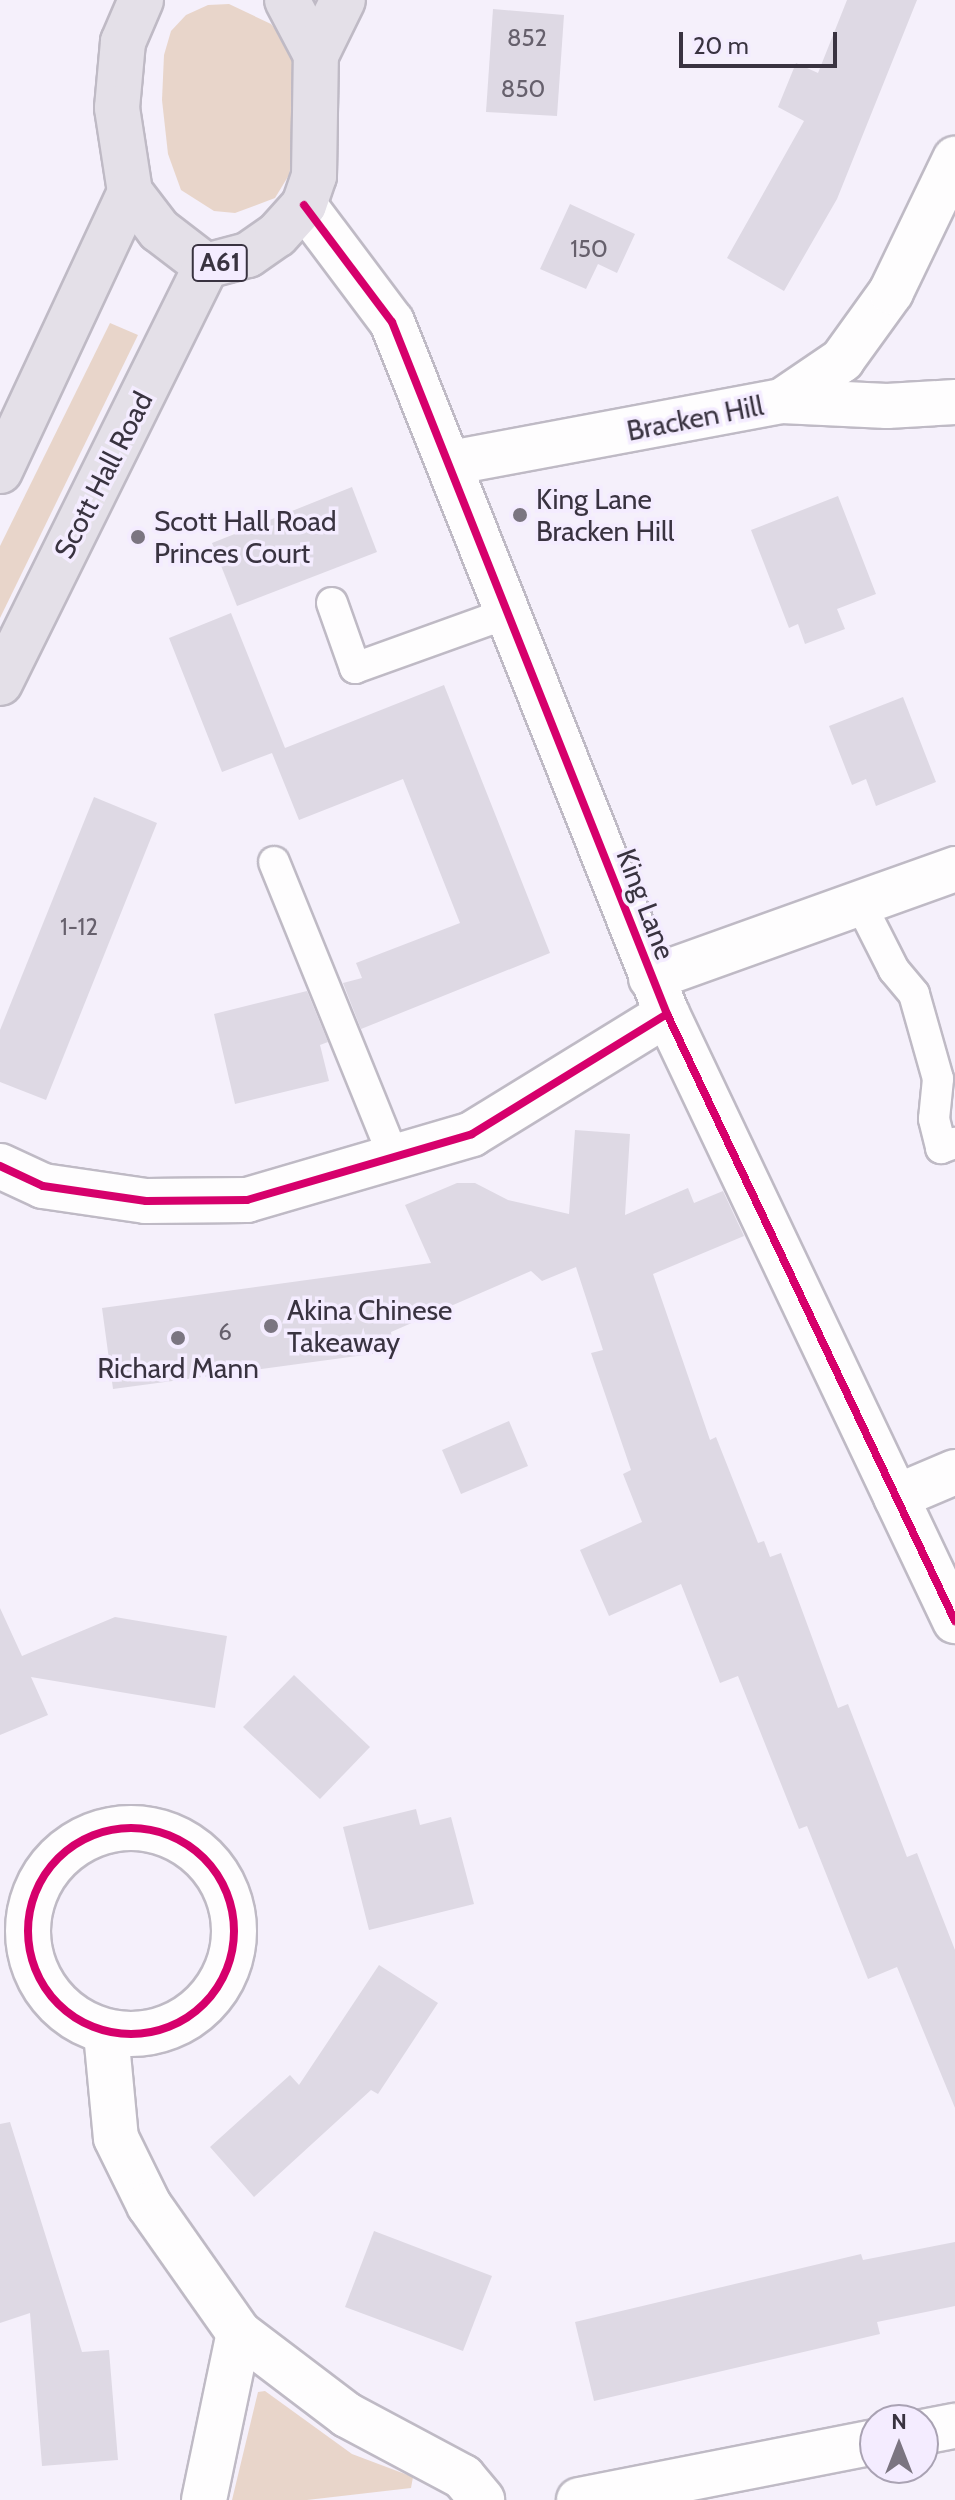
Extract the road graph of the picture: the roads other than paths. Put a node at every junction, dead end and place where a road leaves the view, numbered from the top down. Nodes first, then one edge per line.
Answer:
1 (141, 0) edge
2 (287, 0) edge
3 (343, 0) edge
4 (316, 55) junction
5 (955, 159) edge
6 (130, 192) junction
7 (304, 205) junction
8 (206, 266) junction
9 (782, 401) junction
10 (955, 402) edge
11 (450, 463) junction
12 (0, 471) edge
13 (332, 603) dead end
14 (508, 613) junction
15 (0, 683) edge
16 (274, 862) dead end
17 (955, 869) edge
18 (860, 903) junction
19 (659, 996) junction
20 (955, 1143) edge
21 (394, 1157) junction
22 (0, 1166) edge
23 (955, 1472) edge
24 (896, 1497) junction
25 (955, 1621) edge
26 (106, 2033) junction
27 (239, 2333) junction
28 (859, 2445) edge
29 (204, 2500) edge
30 (482, 2500) edge
31 (579, 2500) edge

1 - 6 highway, A61
2 - 4 highway, A61
3 - 4 highway, A61
4 - 7 highway, A61
5 - 9 street, Bracken Hill
6 - 8 highway, A61
6 - 12 highway
7 - 8 highway, A61
7 - 11 street, King Lane
8 - 15 highway, Scott Hall Road / A61
9 - 10 street
9 - 11 street, Bracken Hill
11 - 14 street, King Lane
13 - 14 lane
14 - 19 street, King Lane
16 - 21 lane
17 - 18 street
18 - 19 street
18 - 20 lane
19 - 21 street
19 - 24 street, King Lane
21 - 22 street
23 - 24 street
24 - 25 street, King Lane
26 - 26 street
26 - 27 street
27 - 29 street
27 - 30 street
28 - 31 street

